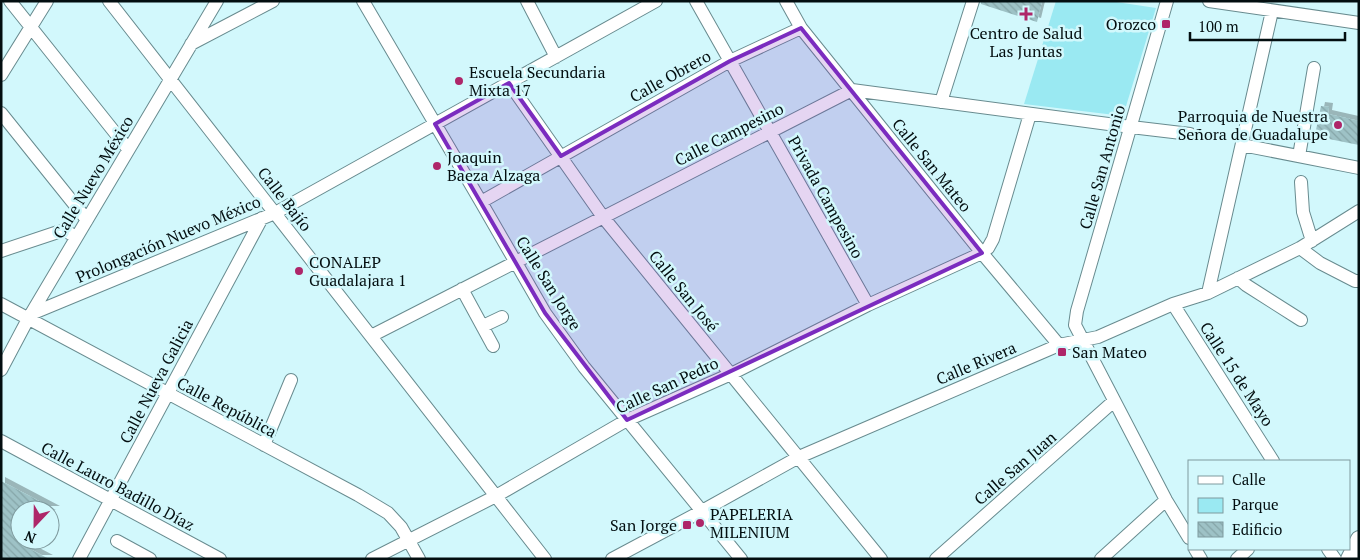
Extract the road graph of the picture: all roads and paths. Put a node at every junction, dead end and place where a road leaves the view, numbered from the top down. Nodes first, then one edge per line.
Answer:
1 (10, 1) edge
2 (47, 1) edge
3 (110, 1) edge
4 (273, 1) edge
5 (363, 1) edge
6 (527, 1) edge
7 (656, 1) edge
8 (696, 1) edge
9 (786, 1) edge
10 (973, 1) edge
11 (1167, 1) edge
12 (1209, 1) edge
13 (212, 4) edge
14 (1272, 11) junction
15 (1359, 22) edge
16 (31, 27) junction
17 (801, 28) junction
18 (191, 44) junction
19 (556, 57) junction
20 (730, 61) junction
21 (1314, 68) dead end
22 (1, 75) edge
23 (170, 79) junction
24 (509, 83) junction
25 (852, 90) junction
26 (941, 102) junction
27 (1, 113) edge
28 (1030, 114) junction
29 (435, 124) junction
30 (1130, 127) junction
31 (770, 132) junction
32 (1190, 134) dead end
33 (1242, 144) junction
34 (128, 149) junction
35 (561, 156) junction
36 (1299, 156) junction
37 (1359, 168) edge
38 (1301, 182) dead end
39 (481, 202) junction
40 (1359, 211) edge
41 (275, 213) junction
42 (602, 217) junction
43 (262, 218) junction
44 (87, 220) junction
45 (76, 237) junction
46 (1312, 241) junction
47 (1300, 248) junction
48 (1, 251) edge
49 (982, 253) junction
50 (515, 261) junction
51 (1238, 278) junction
52 (1359, 281) edge
53 (462, 289) junction
54 (1208, 292) junction
55 (1, 304) edge
56 (1173, 304) junction
57 (868, 305) junction
58 (30, 316) junction
59 (502, 317) dead end
60 (1301, 320) dead end
61 (483, 326) junction
62 (371, 336) junction
63 (1083, 341) junction
64 (1059, 345) junction
65 (493, 346) dead end
66 (1, 370) edge
67 (731, 374) junction
68 (291, 380) dead end
69 (167, 393) junction
70 (1114, 402) junction
71 (627, 420) junction
72 (1, 441) edge
73 (264, 445) junction
74 (799, 457) junction
75 (1272, 460) edge
76 (496, 496) junction
77 (110, 500) junction
78 (1166, 500) junction
79 (702, 511) junction
80 (1188, 536) edge
81 (1359, 539) edge
82 (408, 540) junction
83 (117, 541) dead end
84 (1247, 550) edge
85 (78, 559) edge
86 (150, 559) edge
87 (220, 559) edge
88 (372, 559) edge
89 (419, 559) edge
90 (545, 559) edge
91 (612, 559) edge
92 (741, 559) edge
93 (881, 559) edge
94 (936, 559) edge
95 (1101, 559) edge
96 (1237, 559) edge
97 (1349, 559) edge

1 - 16 street
2 - 16 street
3 - 23 street, Calle Bajío
4 - 18 street
5 - 29 street, Calle San Jorge
6 - 19 street
7 - 19 street, Prolongación Nuevo México
8 - 20 street, Privada Campesino
9 - 17 street, Calle San Mateo
10 - 26 street
11 - 30 street, Calle San Antonio
12 - 14 street
13 - 18 street, Calle Nuevo México
14 - 15 street
14 - 33 street
16 - 22 street
16 - 34 street
17 - 20 street, Calle Obrero
17 - 25 street, Calle San Mateo
18 - 23 street, Calle Nuevo México
19 - 24 street, Prolongación Nuevo México
20 - 31 street, Privada Campesino
20 - 35 street, Calle Obrero
21 - 36 street
23 - 34 street, Calle Nuevo México
23 - 41 street, Calle Bajío
24 - 29 street, Prolongación Nuevo México
24 - 35 street, Calle San José
25 - 26 street
25 - 31 street, Calle Campesino
25 - 49 street, Calle San Mateo
26 - 28 street
27 - 44 street
28 - 30 street
28 - 49 street
29 - 39 street, Calle San Jorge
29 - 41 street, Prolongación Nuevo México
30 - 32 street
30 - 63 street, Calle San Antonio
31 - 42 street, Calle Campesino
31 - 57 street, Privada Campesino
33 - 36 street
33 - 54 street
34 - 44 street, Calle Nuevo México
35 - 39 street, Calle Obrero
35 - 42 street, Calle San José
36 - 37 street
38 - 46 street
39 - 50 street, Calle San Jorge
40 - 46 street, Calle Rivera
41 - 43 street, Prolongación Nuevo México
41 - 62 street, Calle Bajío
42 - 50 street, Calle Campesino
42 - 67 street, Calle San José
43 - 58 street, Prolongación Nuevo México
43 - 69 street, Calle Nueva Galicia
44 - 45 street, Calle Nuevo México
45 - 48 street
45 - 58 street, Calle Nuevo México
46 - 47 street, Calle Rivera
47 - 51 street, Calle Rivera
47 - 52 street
49 - 57 street, Calle San Pedro
49 - 64 street, Calle San Mateo
50 - 53 street, Calle Campesino
50 - 71 street, Calle San Jorge
51 - 54 street, Calle Rivera
51 - 60 street
53 - 61 street
53 - 62 street, Calle Campesino
54 - 56 street, Calle Rivera
55 - 58 street, Calle República
56 - 63 street, Calle Rivera
56 - 75 street, Calle 15 de Mayo
57 - 67 street, Calle San Pedro
58 - 66 street, Calle Nuevo México
58 - 69 street, Calle República
59 - 61 street
61 - 65 street
62 - 76 street, Calle Bajío
63 - 64 street, Calle Rivera
63 - 70 street
64 - 74 street, Calle Rivera
67 - 71 street, Calle San Pedro
67 - 74 street, Calle San José
68 - 73 street
69 - 73 street, Calle República
69 - 77 street, Calle Nueva Galicia
70 - 78 street
70 - 94 street, Calle San Juan
71 - 76 street, Calle San Pedro
71 - 79 street, Calle San Jorge
72 - 77 street, Calle Lauro Badillo Díaz
73 - 82 street, Calle República
74 - 79 street, Calle Rivera
74 - 93 street, Calle San José
76 - 82 street, Calle San Pedro
76 - 90 street, Calle Bajío
77 - 85 street, Calle Nueva Galicia
77 - 87 street, Calle Lauro Badillo Díaz
78 - 80 street
78 - 95 street
79 - 91 street, Calle Rivera
79 - 92 street, Calle San Jorge
81 - 97 main road
82 - 88 street, Calle San Pedro
82 - 89 street, Calle República
83 - 86 street
84 - 96 street

